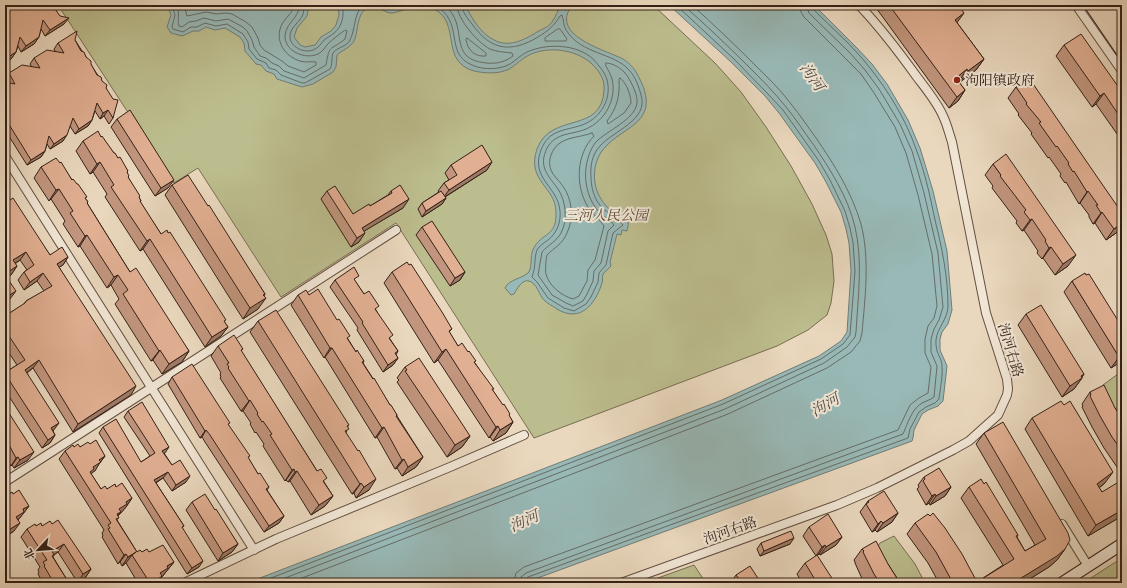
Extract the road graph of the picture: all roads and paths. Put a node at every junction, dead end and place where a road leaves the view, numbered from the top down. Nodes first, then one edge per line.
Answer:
1 (859, 5) edge
2 (1076, 5) edge
3 (1092, 5) edge
4 (1105, 5) edge
5 (1122, 29) edge
6 (1122, 49) edge
7 (1122, 71) edge
8 (5, 156) edge
9 (396, 230) dead end
10 (152, 388) junction
11 (524, 435) dead end
12 (5, 482) edge
13 (1059, 520) edge
14 (1122, 544) edge
15 (254, 550) junction
16 (1088, 566) junction
17 (184, 583) edge
18 (621, 583) edge
19 (1062, 583) edge

1 - 18 street, 泃河右路
2 - 7 street
3 - 6 highway
4 - 5 highway
8 - 10 street
9 - 10 street
10 - 12 street
10 - 15 street
11 - 15 street
13 - 16 street
14 - 16 street
15 - 17 street
16 - 19 street

